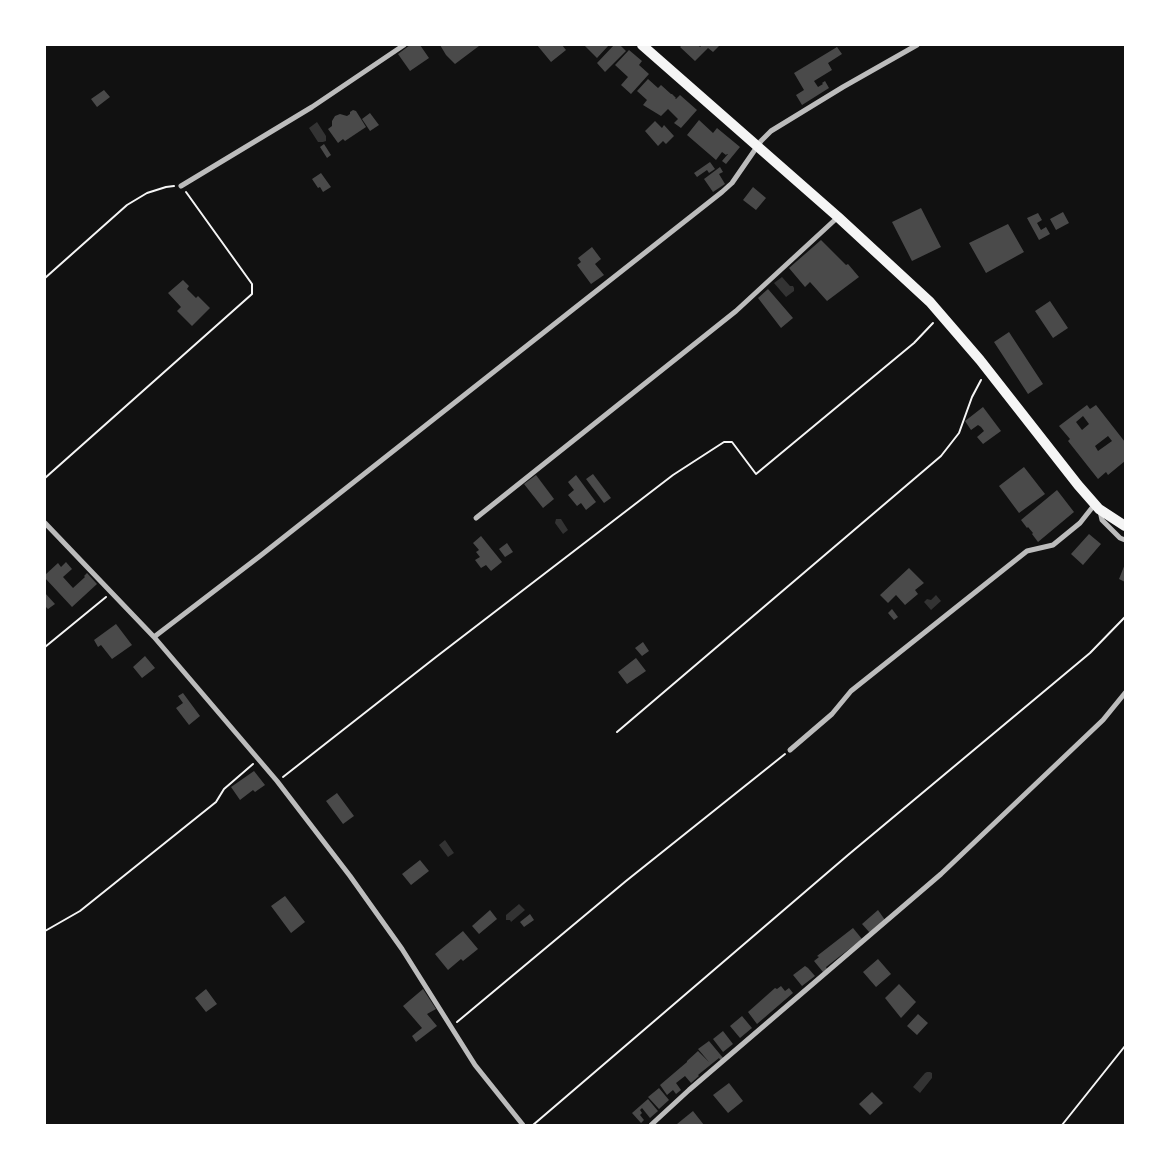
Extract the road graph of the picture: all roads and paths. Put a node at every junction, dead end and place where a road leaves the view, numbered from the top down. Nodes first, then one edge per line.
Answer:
1 (404, 45) edge
2 (642, 45) edge
3 (917, 45) edge
4 (758, 147) junction
5 (181, 186) junction
6 (838, 217) junction
7 (45, 278) edge
8 (941, 314) junction
9 (987, 369) junction
10 (45, 478) edge
11 (1097, 506) junction
12 (476, 518) dead end
13 (45, 523) edge
14 (1125, 526) edge
15 (1125, 540) edge
16 (111, 592) junction
17 (1125, 618) edge
18 (154, 637) junction
19 (45, 647) edge
20 (1125, 693) edge
21 (617, 732) dead end
22 (790, 750) joint
23 (258, 759) junction
24 (276, 781) junction
25 (45, 931) edge
26 (452, 1026) junction
27 (1125, 1046) edge
28 (523, 1125) edge
29 (533, 1125) edge
30 (651, 1125) edge
31 (1062, 1125) edge

1 - 5 street
2 - 4 main road
3 - 4 street
4 - 6 main road
4 - 18 street
5 - 7 path
5 - 10 path
6 - 8 main road
6 - 12 street
8 - 9 main road
8 - 24 path
9 - 11 main road
9 - 21 path
11 - 14 main road
11 - 15 street
11 - 22 street
13 - 16 street
16 - 18 street
16 - 19 path
17 - 29 path
18 - 23 street
20 - 30 street
22 - 26 path
23 - 24 street
23 - 25 path
24 - 26 street
26 - 28 street
27 - 31 path

